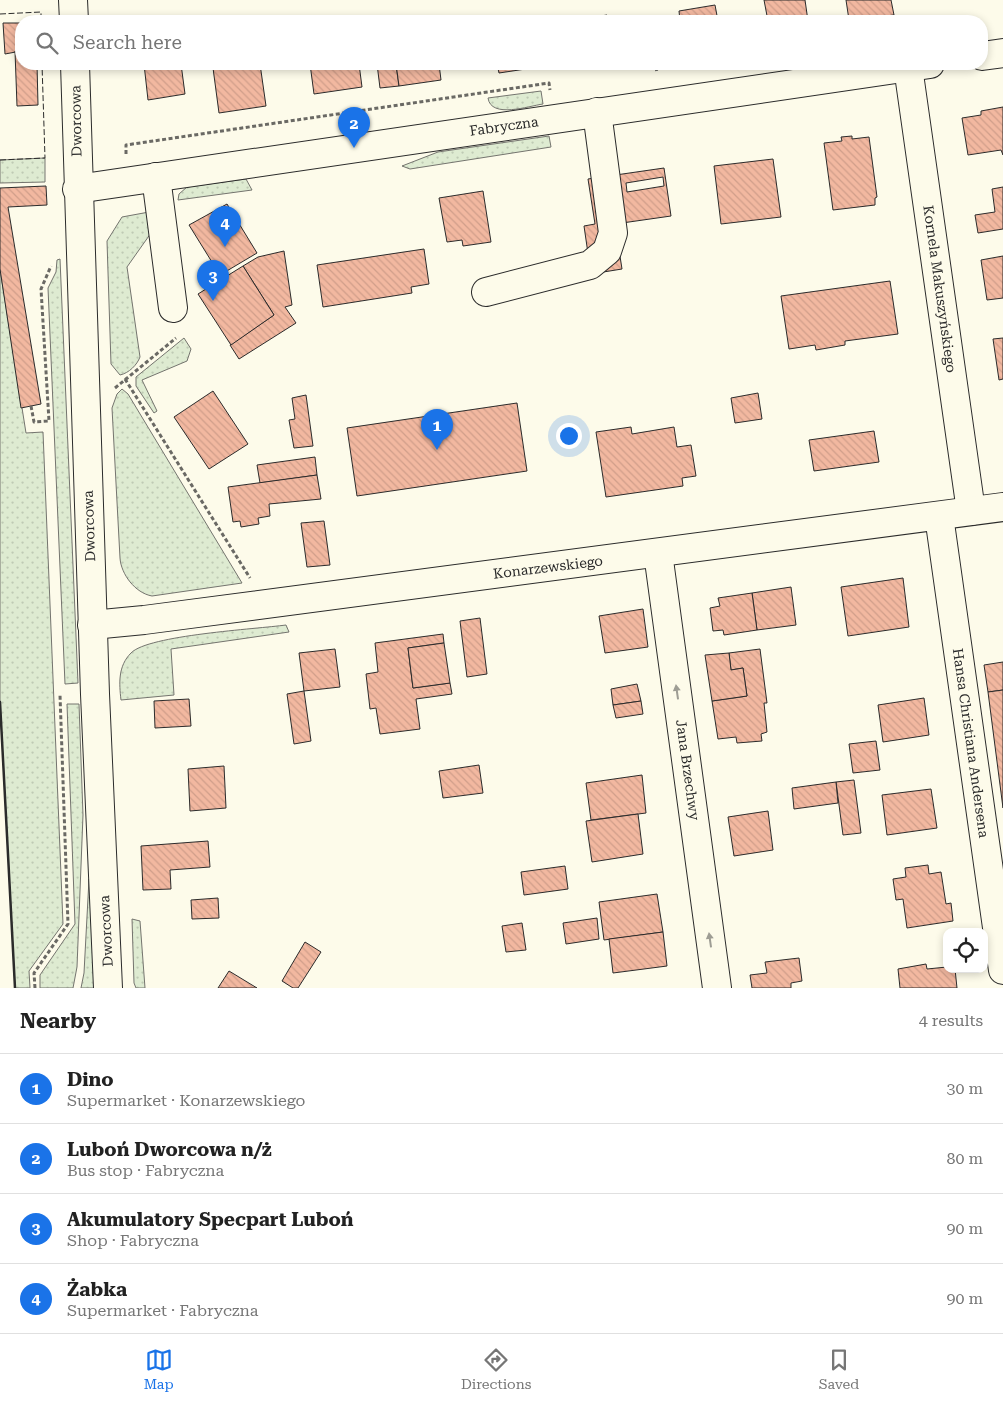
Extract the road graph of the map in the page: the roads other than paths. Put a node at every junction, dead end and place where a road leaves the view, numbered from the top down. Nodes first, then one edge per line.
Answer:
1 (73, 0) edge
2 (74, 15) edge
3 (1003, 53) edge
4 (988, 55) edge
5 (75, 70) edge
6 (885, 70) edge
7 (920, 70) edge
8 (597, 112) junction
9 (156, 177) junction
10 (77, 189) junction
11 (486, 292) dead end
12 (173, 308) dead end
13 (1003, 507) edge
14 (971, 511) junction
15 (939, 516) junction
16 (658, 553) junction
17 (92, 624) junction
18 (1000, 916) edge
19 (1003, 970) edge
20 (108, 988) edge
21 (717, 988) edge

1 - 2 street
3 - 4 street
5 - 10 street, Dworcowa
6 - 8 street, Fabryczna
7 - 14 street, Kornela Makuszyńskiego
8 - 9 street, Fabryczna
8 - 11 street
9 - 10 street, Fabryczna
9 - 12 street
10 - 17 street, Dworcowa
13 - 14 street, Konarzewskiego
14 - 15 street, Konarzewskiego
15 - 16 street, Konarzewskiego
15 - 18 street, Hansa Christiana Andersena
16 - 17 street, Konarzewskiego
21 -> 16 street, Jana Brzechwy
17 - 20 street, Dworcowa
18 - 19 street, Hansa Christiana Andersena

